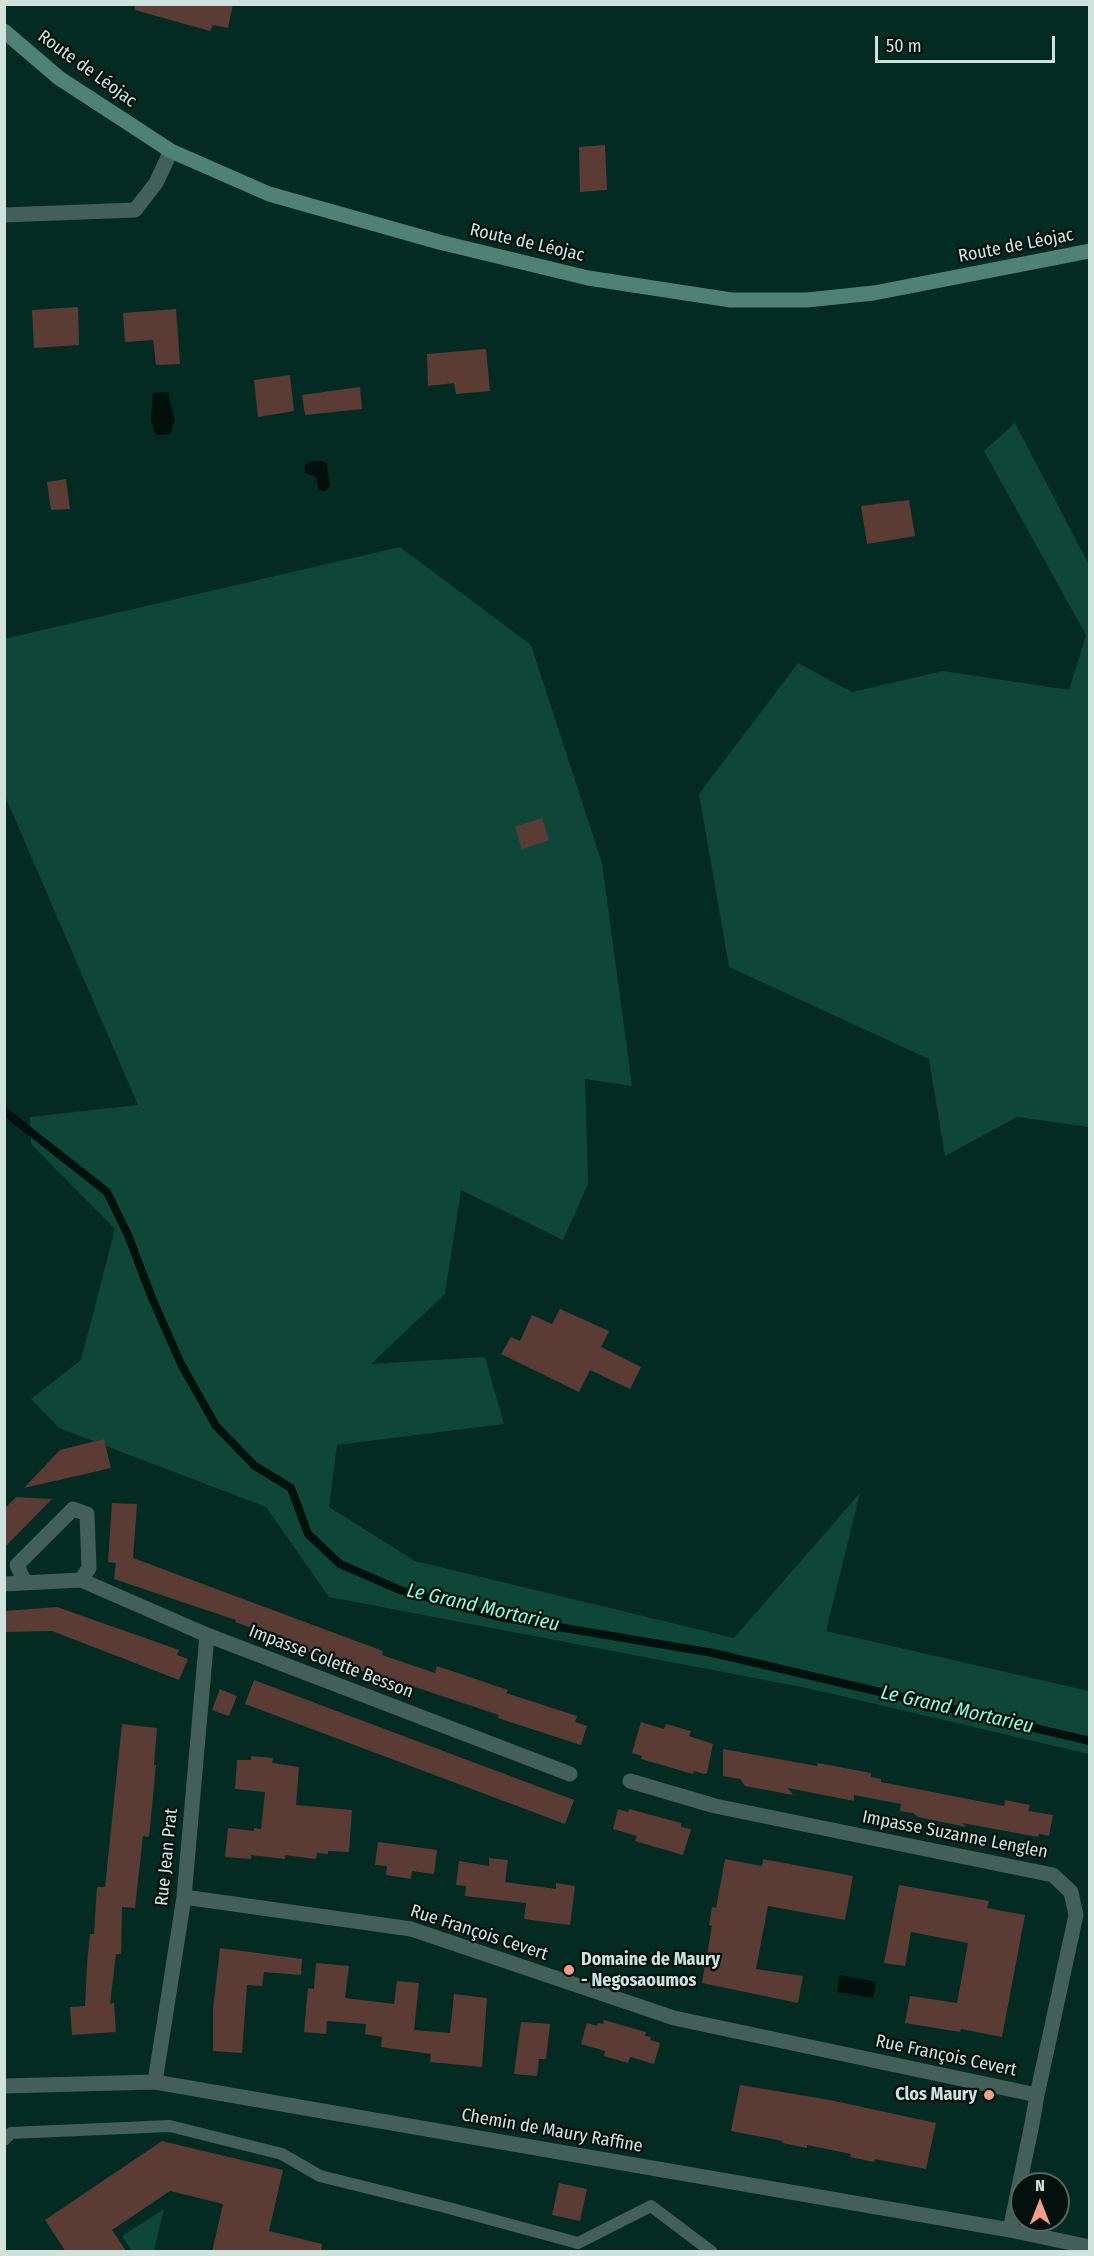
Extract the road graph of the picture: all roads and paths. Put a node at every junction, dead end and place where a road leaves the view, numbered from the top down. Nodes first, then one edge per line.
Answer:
1 (4, 31) edge
2 (171, 151) junction
3 (4, 215) edge
4 (1089, 251) edge
5 (81, 1580) junction
6 (25, 1583) junction
7 (4, 1584) edge
8 (207, 1635) junction
9 (570, 1774) dead end
10 (630, 1781) dead end
11 (184, 1898) junction
12 (155, 2082) junction
13 (4, 2086) edge
14 (1036, 2095) junction
15 (4, 2140) edge
16 (1022, 2172) edge
17 (1010, 2230) edge
18 (1019, 2232) edge
19 (1089, 2247) edge
20 (712, 2252) edge

1 - 2 main road, Route de Léojac
2 - 3 street
2 - 4 main road, Route de Léojac
5 - 6 street, Impasse Colette Besson
5 - 6 street
5 - 8 street, Impasse Colette Besson
6 - 7 street, Impasse Colette Besson
8 - 9 street, Impasse Colette Besson
8 - 11 street, Rue Jean Prat
10 - 14 street, Impasse Suzanne Lenglen
11 - 12 street, Rue Jean Prat
11 - 14 street, Rue François Cevert
12 - 13 street, Chemin de Maury Raffine
12 - 17 street, Chemin de Maury Raffine
14 - 16 street, Impasse Suzanne Lenglen
15 - 20 lane
18 - 19 street, Chemin de Maury Raffine

